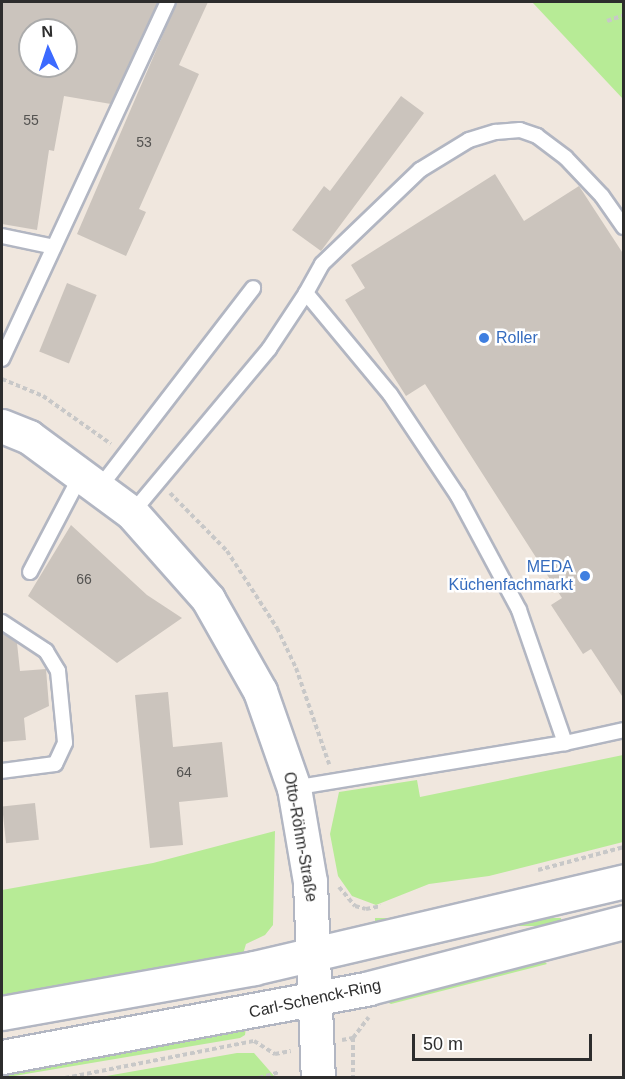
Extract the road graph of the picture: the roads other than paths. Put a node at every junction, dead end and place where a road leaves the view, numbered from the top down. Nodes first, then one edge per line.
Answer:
1 (168, 2) edge
2 (624, 227) edge
3 (2, 236) edge
4 (54, 247) junction
5 (253, 288) dead end
6 (306, 292) junction
7 (2, 359) edge
8 (2, 426) edge
9 (91, 480) junction
10 (132, 513) junction
11 (30, 572) dead end
12 (2, 622) edge
13 (624, 730) edge
14 (565, 743) junction
15 (2, 771) edge
16 (294, 788) junction
17 (624, 881) edge
18 (624, 921) edge
19 (315, 953) junction
20 (316, 998) junction
21 (2, 1013) edge
22 (2, 1057) edge
23 (318, 1077) edge

1 - 4 lane
2 - 6 lane
3 - 4 lane
4 - 7 lane
5 - 9 lane
6 - 10 lane
6 - 14 lane
8 - 9 main road, Otto-Röhm-Straße
9 - 10 main road, Otto-Röhm-Straße
9 - 11 lane
10 - 16 main road, Otto-Röhm-Straße
12 - 15 lane
13 - 14 lane
14 - 16 lane
16 - 19 main road, Otto-Röhm-Straße
17 - 19 main road
18 - 20 main road, Carl-Schenck-Ring
19 - 20 main road, Otto-Röhm-Straße
19 - 21 main road
20 - 22 main road, Carl-Schenck-Ring
20 - 23 main road, Otto-Röhm-Straße

